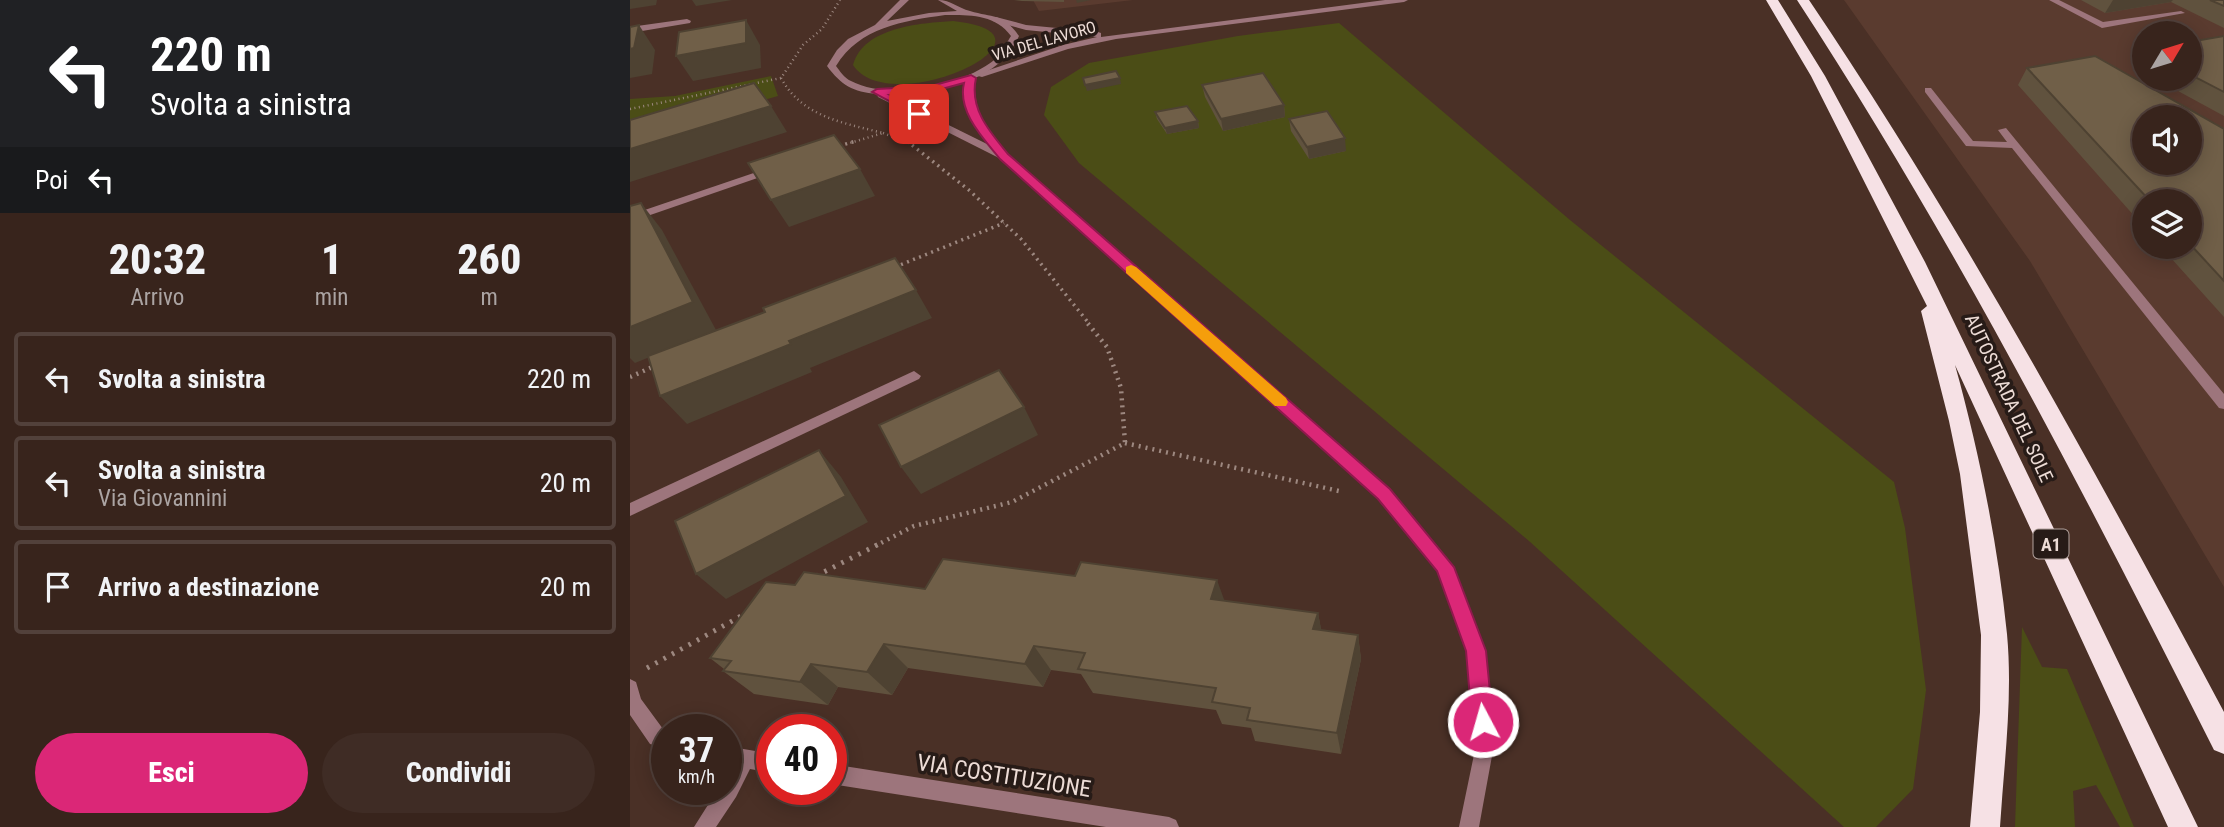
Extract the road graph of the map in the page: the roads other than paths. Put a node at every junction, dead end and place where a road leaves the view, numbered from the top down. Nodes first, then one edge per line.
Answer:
1 (905, 0) edge
2 (942, 0) edge
3 (1363, 0) edge
4 (1404, 0) edge
5 (1772, 0) edge
6 (1803, 0) edge
7 (2053, 0) edge
8 (1311, 12) junction
9 (968, 13) junction
10 (2182, 13) dead end
11 (996, 19) junction
12 (687, 21) dead end
13 (630, 30) edge
14 (1116, 36) junction
15 (854, 39) junction
16 (975, 77) junction
17 (1928, 90) dead end
18 (877, 92) junction
19 (2003, 130) dead end
20 (2015, 145) junction
21 (828, 149) edge
22 (1004, 157) junction
23 (630, 219) edge
24 (1916, 262) junction
25 (914, 376) dead end
26 (2224, 404) edge
27 (630, 510) edge
28 (631, 699) edge
29 (651, 728) edge
30 (2224, 740) edge
31 (847, 777) edge
32 (719, 805) edge
33 (704, 827) edge
34 (1169, 827) edge
35 (1469, 827) edge
36 (1985, 827) edge
37 (2183, 827) edge

1 - 15 street
2 - 9 street
3 - 8 street
4 - 8 street, VIA DEL LAVORO
5 - 24 highway, AUTOSTRADA DEL SOLE / A1
6 - 30 highway, AUTOSTRADA DEL SOLE
7 - 10 street
8 - 14 street, VIA DEL LAVORO
9 - 11 street, VIA DEL LAVORO
9 - 15 street
11 - 14 street, VIA DEL LAVORO
11 - 16 street
12 - 13 street
14 - 16 street, VIA DEL LAVORO
15 - 18 street
16 - 18 street, VIA DEL LAVORO
16 - 22 street
17 - 20 street
18 - 22 street
19 - 20 street
20 - 26 street
21 - 23 street
22 - 35 street
24 - 36 highway
24 - 37 highway, AUTOSTRADA DEL SOLE / A1
25 - 27 street
28 - 29 street
31 - 34 street, VIA COSTITUZIONE
32 - 33 street

